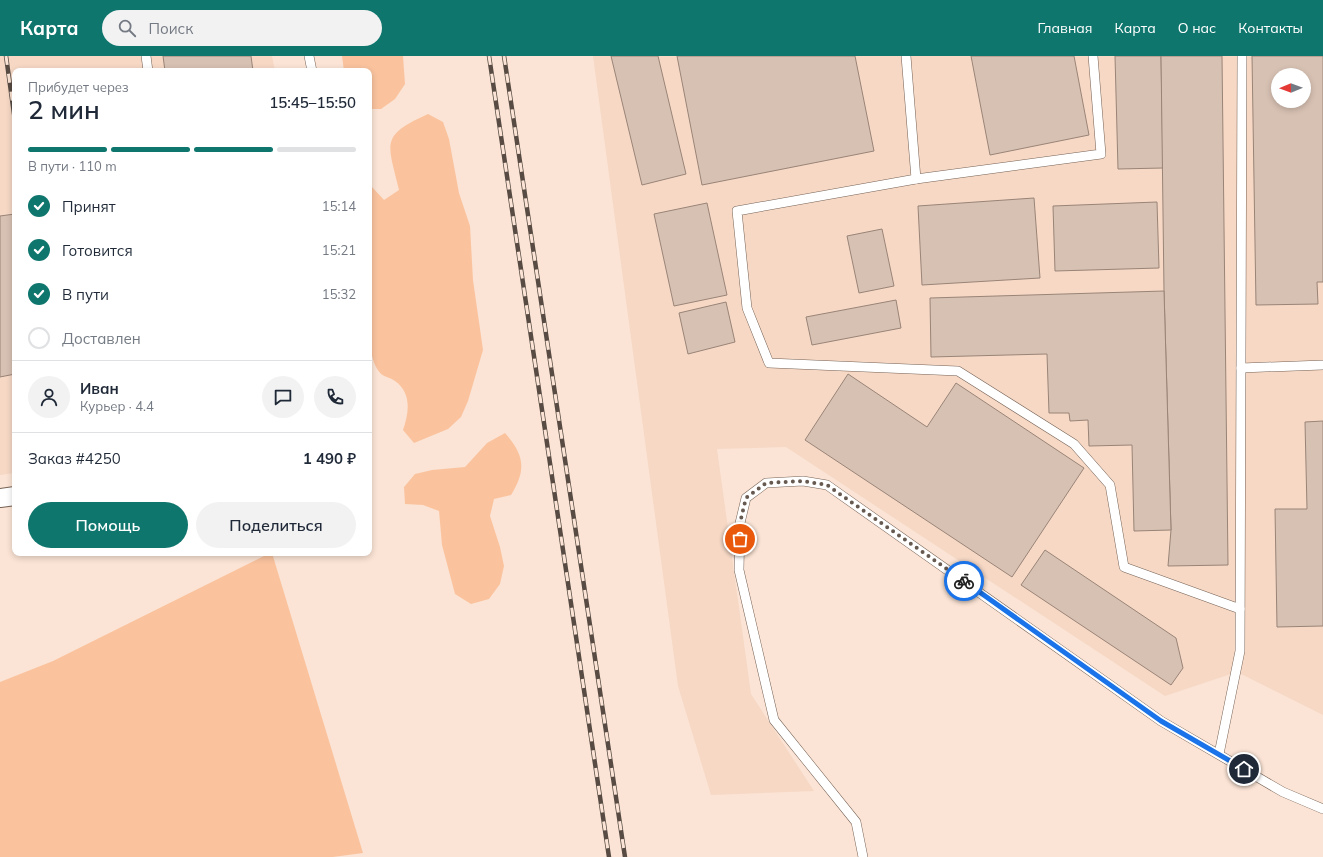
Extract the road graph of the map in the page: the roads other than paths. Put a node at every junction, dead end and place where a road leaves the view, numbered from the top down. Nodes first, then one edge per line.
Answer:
1 (146, 56) edge
2 (309, 56) edge
3 (906, 56) edge
4 (1093, 56) edge
5 (1242, 56) edge
6 (148, 68) edge
7 (311, 68) edge
8 (916, 179) junction
9 (1323, 365) edge
10 (1241, 368) junction
11 (12, 496) edge
12 (0, 498) edge
13 (1240, 609) junction
14 (1219, 754) junction
15 (1323, 809) edge
16 (863, 857) edge

1 - 6 lane
2 - 7 lane
3 - 8 lane
4 - 8 lane
5 - 10 lane
8 - 13 lane
9 - 10 lane
10 - 13 lane
11 - 12 street
13 - 14 lane
14 - 15 lane
14 - 16 lane

